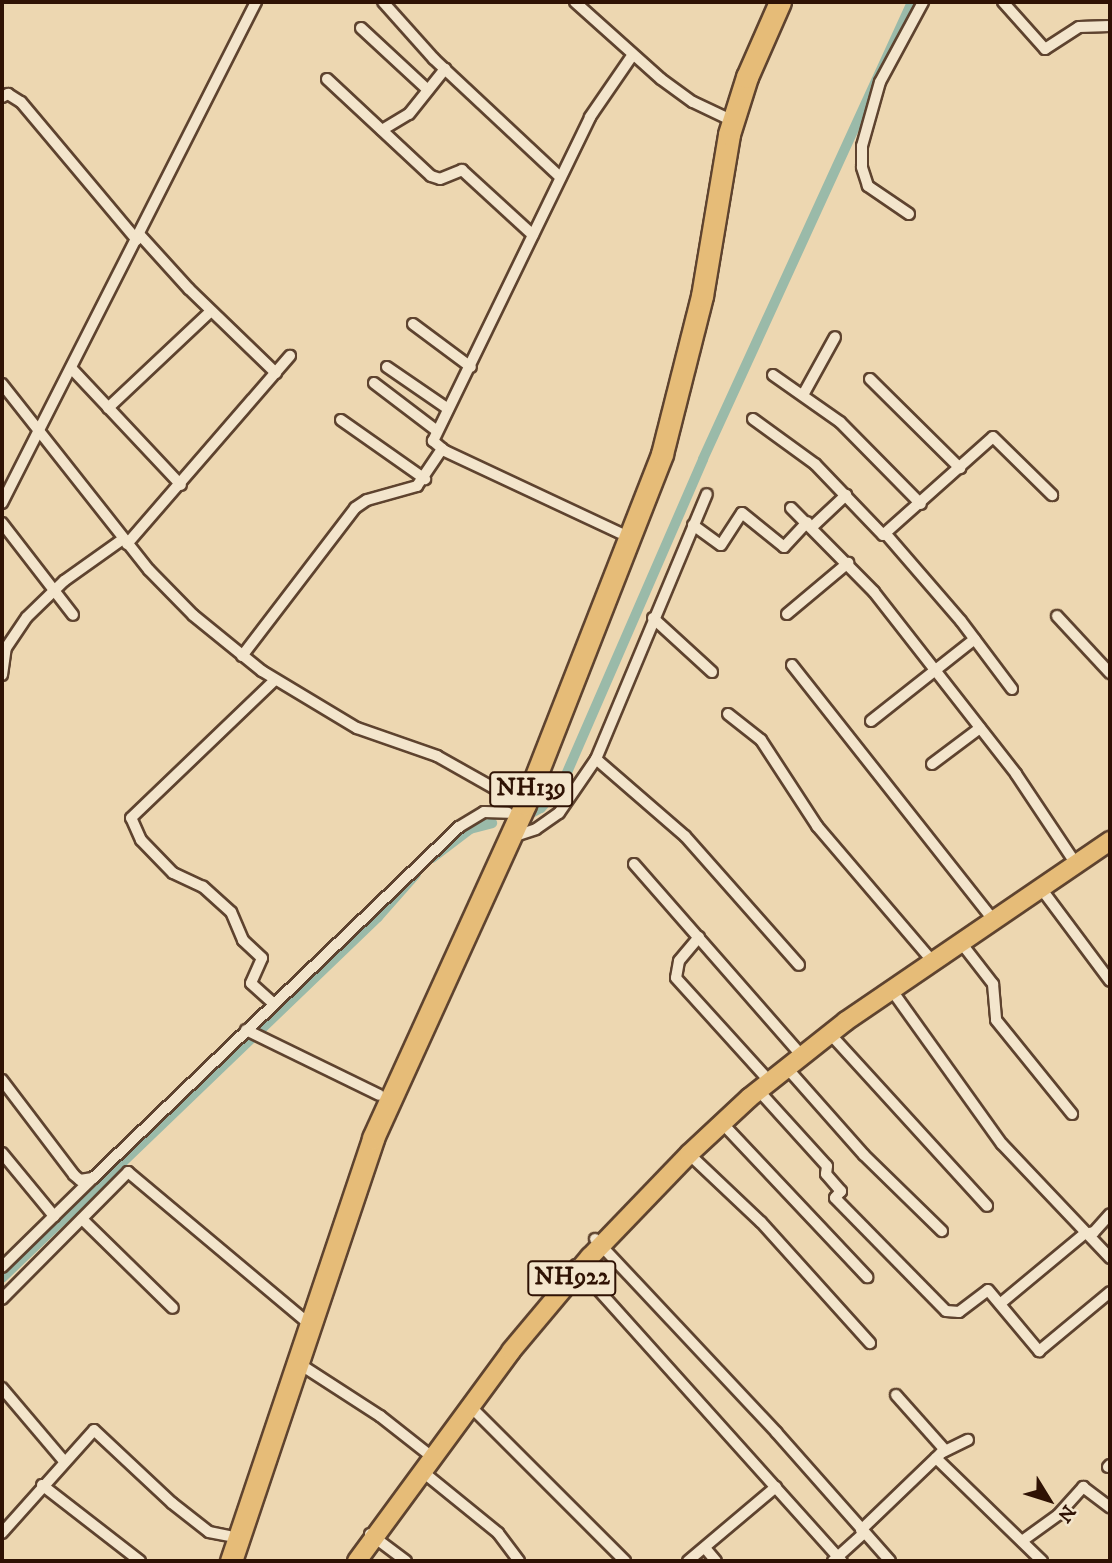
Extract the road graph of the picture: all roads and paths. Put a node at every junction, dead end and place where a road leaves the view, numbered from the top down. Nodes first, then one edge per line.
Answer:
1 (256, 2) edge
2 (383, 2) edge
3 (575, 2) edge
4 (769, 2) edge
5 (780, 2) edge
6 (923, 2) edge
7 (1003, 2) edge
8 (1110, 26) edge
9 (361, 28) dead end
10 (632, 56) junction
11 (445, 69) junction
12 (327, 79) dead end
13 (428, 90) junction
14 (2, 97) edge
15 (728, 119) junction
16 (382, 130) junction
17 (560, 177) junction
18 (909, 214) dead end
19 (533, 235) junction
20 (139, 238) junction
21 (211, 311) junction
22 (412, 324) dead end
23 (835, 337) dead end
24 (290, 356) dead end
25 (387, 366) dead end
26 (471, 367) junction
27 (72, 369) junction
28 (276, 373) junction
29 (773, 375) dead end
30 (870, 379) dead end
31 (374, 383) dead end
32 (2, 384) edge
33 (803, 395) junction
34 (108, 408) junction
35 (448, 409) junction
36 (753, 419) dead end
37 (341, 420) dead end
38 (436, 430) junction
39 (40, 431) junction
40 (442, 449) junction
41 (960, 468) junction
42 (425, 479) junction
43 (181, 485) junction
44 (707, 494) dead end
45 (846, 495) junction
46 (1052, 495) dead end
47 (2, 503) edge
48 (921, 504) junction
49 (792, 508) dead end
50 (2, 523) edge
51 (810, 524) junction
52 (693, 525) junction
53 (621, 533) junction
54 (885, 533) junction
55 (125, 542) junction
56 (848, 563) junction
57 (53, 591) junction
58 (787, 614) dead end
59 (74, 615) dead end
60 (1056, 616) dead end
61 (653, 618) junction
62 (975, 639) junction
63 (242, 656) junction
64 (792, 665) dead end
65 (933, 670) junction
66 (712, 672) dead end
67 (1110, 673) edge
68 (2, 675) edge
69 (275, 680) junction
70 (1012, 689) dead end
71 (728, 714) dead end
72 (871, 721) dead end
73 (980, 728) junction
74 (596, 759) junction
75 (932, 764) dead end
76 (523, 792) junction
77 (508, 813) junction
78 (510, 838) junction
79 (1110, 841) edge
80 (634, 864) dead end
81 (1076, 864) junction
82 (1040, 887) junction
83 (993, 921) junction
84 (699, 937) junction
85 (961, 944) junction
86 (934, 963) junction
87 (799, 965) dead end
88 (1105, 965) edge
89 (1110, 981) edge
90 (893, 992) junction
91 (274, 1004) junction
92 (846, 1021) junction
93 (251, 1032) junction
94 (832, 1036) junction
95 (796, 1049) junction
96 (787, 1068) junction
97 (2, 1080) edge
98 (762, 1083) junction
99 (379, 1095) junction
100 (1072, 1114) dead end
101 (722, 1123) junction
102 (368, 1136) junction
103 (2, 1153) edge
104 (689, 1154) junction
105 (114, 1159) junction
106 (128, 1172) junction
107 (93, 1178) junction
108 (987, 1206) dead end
109 (1110, 1214) edge
110 (54, 1216) junction
111 (82, 1219) junction
112 (942, 1231) dead end
113 (1084, 1234) junction
114 (598, 1242) junction
115 (1110, 1258) edge
116 (2, 1266) edge
117 (577, 1266) junction
118 (867, 1277) dead end
119 (1110, 1292) edge
120 (2, 1299) edge
121 (1001, 1303) junction
122 (173, 1308) dead end
123 (305, 1320) junction
124 (870, 1343) dead end
125 (298, 1363) junction
126 (2, 1388) edge
127 (896, 1395) dead end
128 (471, 1407) junction
129 (968, 1440) dead end
130 (427, 1453) junction
131 (940, 1454) junction
132 (63, 1460) junction
133 (423, 1472) junction
134 (42, 1485) junction
135 (776, 1487) junction
136 (1110, 1507) edge
137 (863, 1531) junction
138 (2, 1533) edge
139 (371, 1535) junction
140 (229, 1536) junction
141 (1022, 1541) junction
142 (705, 1548) junction
143 (838, 1560) edge
144 (140, 1561) edge
145 (221, 1561) edge
146 (231, 1561) edge
147 (346, 1561) edge
148 (357, 1561) edge
149 (406, 1561) edge
150 (519, 1561) edge
151 (625, 1561) edge
152 (688, 1561) edge
153 (716, 1561) edge
154 (890, 1561) edge
155 (1042, 1561) edge

1 - 20 street
2 - 11 street
3 - 10 street
4 - 15 highway, NH139
5 - 15 highway, NH139
6 - 18 street
7 - 8 street
9 - 13 street
10 - 15 street
10 - 17 street
11 - 13 street
11 - 17 street
12 - 16 street
13 - 16 street
14 - 20 street
15 - 53 highway, NH139
15 - 76 highway, NH139
16 - 19 street
17 - 19 street
19 - 26 street
20 - 21 street
20 - 27 street
21 - 28 street
21 - 34 street
22 - 26 street
23 - 33 street
24 - 28 street
25 - 35 street
26 - 35 street
27 - 34 street
27 - 39 street
28 - 43 street
29 - 33 street
30 - 41 street
31 - 38 street
32 - 39 street
33 - 48 street
34 - 43 street
35 - 38 street
36 - 45 street
37 - 42 street
38 - 40 street
39 - 47 street
39 - 55 street
40 - 42 street
40 - 53 street
41 - 46 street
41 - 48 street
42 - 63 street
43 - 55 street
44 - 52 street
45 - 51 street
45 - 54 street
48 - 54 street
49 - 51 street
50 - 57 street
51 - 52 street
51 - 56 street
52 - 61 street
53 - 76 highway, NH139
54 - 62 street
55 - 57 street
55 - 63 street
56 - 58 street
56 - 65 street
57 - 59 street
57 - 68 street
60 - 67 street
61 - 66 street
61 - 74 street
62 - 65 street
62 - 70 street
63 - 69 street
64 - 83 street
65 - 72 street
65 - 73 street
69 - 76 street
69 - 91 street
71 - 86 street
73 - 75 street
73 - 81 street
74 - 78 street
74 - 87 street
76 - 77 highway, NH139
76 - 78 highway, NH139
77 - 91 street
77 - 99 highway, NH139
78 - 102 highway, NH139
79 - 81 main road
80 - 84 street
81 - 82 main road
82 - 83 main road
82 - 88 street
83 - 85 main road
84 - 95 street
84 - 98 street
85 - 86 main road
85 - 100 street
86 - 90 main road
88 - 89 street
90 - 92 main road
90 - 113 street
91 - 93 street
92 - 94 main road
92 - 95 main road
93 - 99 street
93 - 105 street
94 - 96 main road, NH922
94 - 108 street
95 - 98 main road
96 - 98 main road, NH922
96 - 112 street
97 - 107 street
98 - 101 main road, NH922
98 - 114 main road
98 - 121 street
99 - 102 highway, NH139
101 - 104 main road, NH922
101 - 118 street
102 - 123 highway, NH139
103 - 110 street
104 - 114 main road, NH922
104 - 124 street
105 - 106 street
105 - 107 street
106 - 111 street
106 - 123 street
107 - 110 street
109 - 113 street
110 - 116 street
111 - 120 street
111 - 122 street
113 - 115 street
113 - 121 street
114 - 117 main road
114 - 137 street
117 - 128 main road, NH922
117 - 130 main road
117 - 135 street
119 - 121 street
123 - 125 highway, NH139
123 - 140 highway, NH139
125 - 130 street
125 - 146 highway, NH139
126 - 132 street
127 - 131 street
128 - 133 main road, NH922
128 - 151 street
129 - 131 street
130 - 139 main road
131 - 137 street
131 - 141 street
132 - 134 street
132 - 140 street
133 - 139 main road, NH922
133 - 150 street
134 - 138 street
134 - 144 street
135 - 142 street
135 - 143 street
136 - 141 street
137 - 143 street
137 - 154 street
139 - 147 main road
139 - 148 main road, NH922
139 - 149 street
140 - 145 highway, NH139
141 - 155 street
142 - 152 street
142 - 153 street

